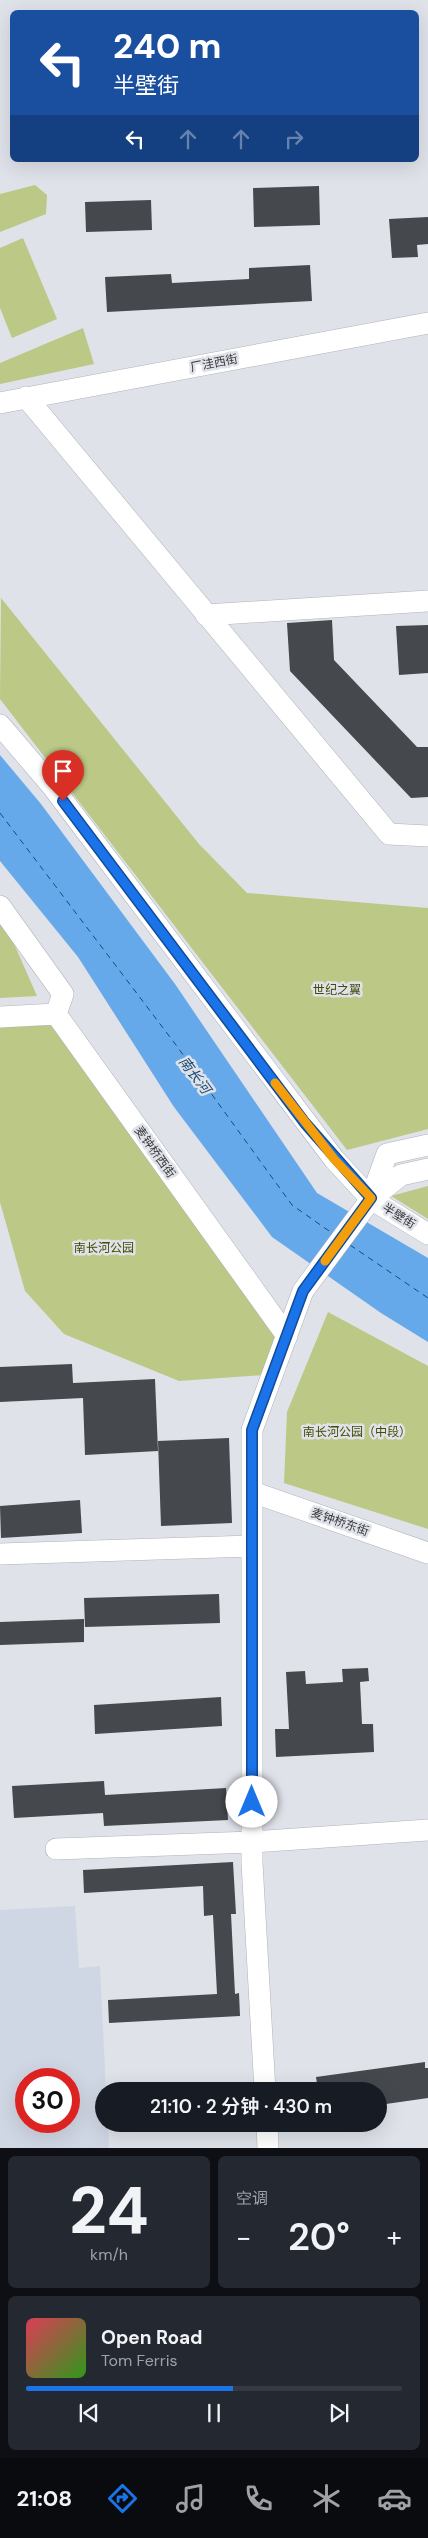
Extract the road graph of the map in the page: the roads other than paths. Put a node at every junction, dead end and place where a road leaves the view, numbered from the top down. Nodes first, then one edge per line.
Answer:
1 (428, 323) edge
2 (26, 398) junction
3 (0, 403) edge
4 (428, 601) edge
5 (206, 615) junction
6 (0, 725) edge
7 (428, 836) edge
8 (0, 906) edge
9 (56, 1014) junction
10 (0, 1016) edge
11 (428, 1145) edge
12 (428, 1169) edge
13 (365, 1205) junction
14 (428, 1234) edge
15 (286, 1336) junction
16 (252, 1492) junction
17 (252, 1546) junction
18 (428, 1553) edge
19 (0, 1554) edge
20 (428, 1830) edge
21 (252, 1842) junction
22 (56, 1849) dead end
23 (265, 2082) edge
24 (267, 2132) edge
25 (268, 2148) edge

1 - 2 street, 厂洼西街
2 - 3 street, 厂洼西街
2 - 5 street
4 - 5 street
5 - 7 street
6 - 13 street, 半壁街
8 - 9 street
9 - 10 street
9 - 15 street, 麦钟桥西街
11 - 13 street
12 - 13 street
13 - 14 street, 半壁街
13 - 15 street
15 - 16 street
16 - 17 street
16 - 18 street, 麦钟桥东街
17 - 19 street
17 - 21 street
20 - 21 street
21 - 22 street
21 - 23 street
24 - 25 street

